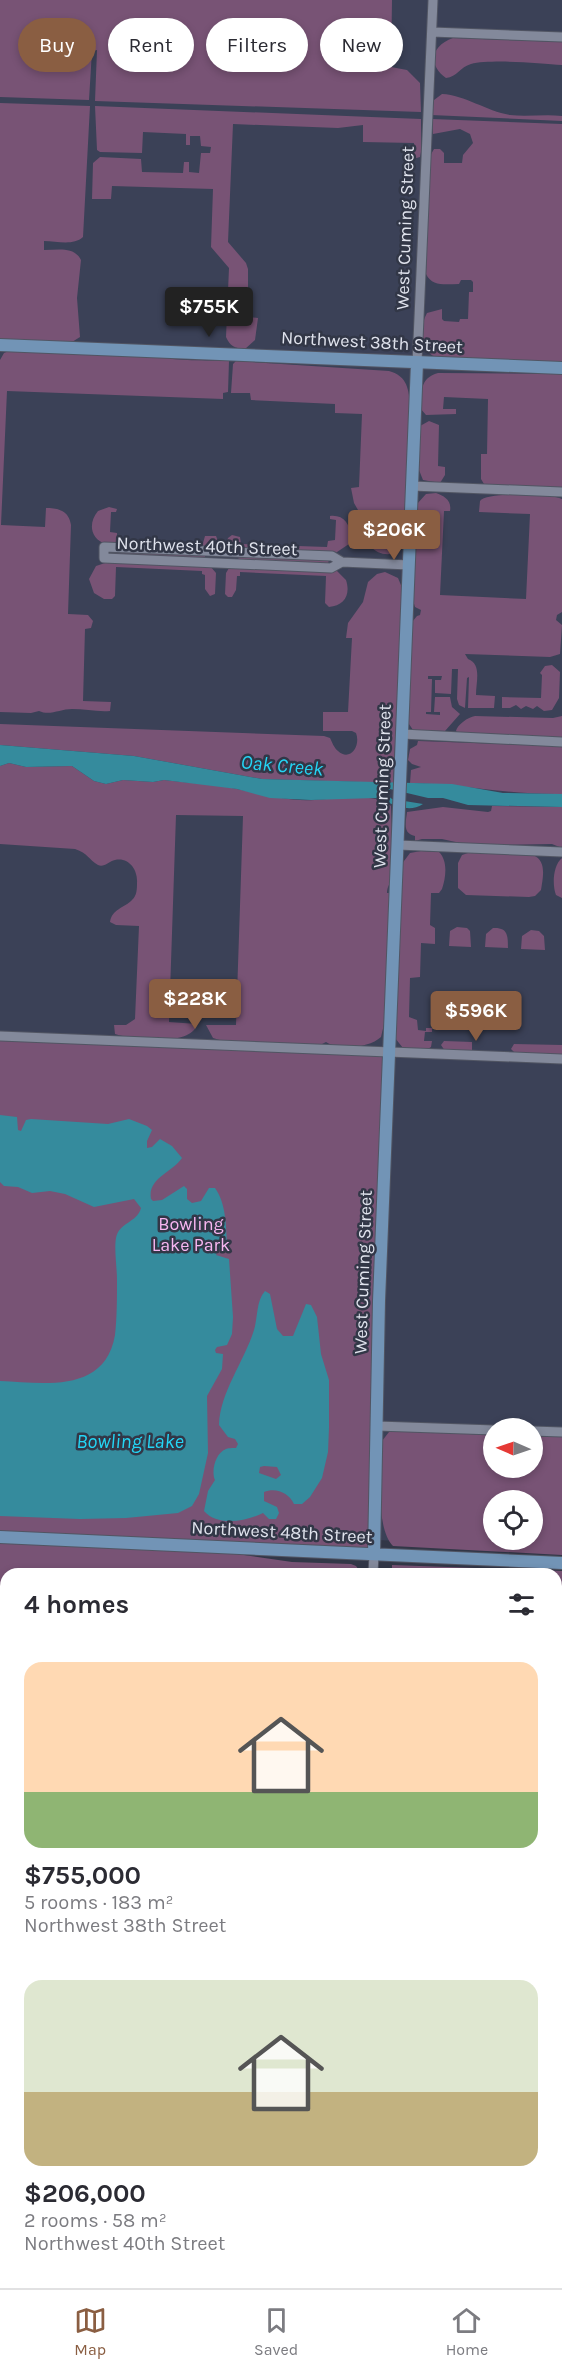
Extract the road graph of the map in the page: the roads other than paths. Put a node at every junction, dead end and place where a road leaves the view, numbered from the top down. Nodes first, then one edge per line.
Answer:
1 (433, 0) edge
2 (432, 32) junction
3 (562, 37) edge
4 (0, 345) edge
5 (417, 363) junction
6 (562, 368) edge
7 (412, 486) junction
8 (562, 492) edge
9 (342, 562) junction
10 (409, 565) junction
11 (402, 734) junction
12 (562, 742) edge
13 (398, 845) junction
14 (562, 852) edge
15 (0, 1036) edge
16 (389, 1051) junction
17 (562, 1059) edge
18 (377, 1426) junction
19 (483, 1430) edge
20 (543, 1431) edge
21 (562, 1432) edge
22 (0, 1537) edge
23 (374, 1554) junction
24 (562, 1563) edge
25 (374, 1568) edge

1 - 2 street, West Cuming Street
2 - 3 street
2 - 5 street, West Cuming Street
4 - 5 street, Northwest 38th Street
5 - 6 street, Northwest 38th Street
5 - 7 street, West Cuming Street
7 - 8 street
7 - 10 street, West Cuming Street
9 - 9 street, Northwest 40th Street
9 - 10 street, Northwest 40th Street
10 - 11 street, West Cuming Street
11 - 12 street
11 - 13 street, West Cuming Street
13 - 14 street
13 - 16 street, West Cuming Street
15 - 16 street
16 - 17 street
16 - 18 street, West Cuming Street
18 - 19 street
18 - 23 street, West Cuming Street
20 - 21 street
22 - 23 street, Northwest 48th Street
23 - 24 street, Northwest 48th Street
23 - 25 street, West Cuming Street

